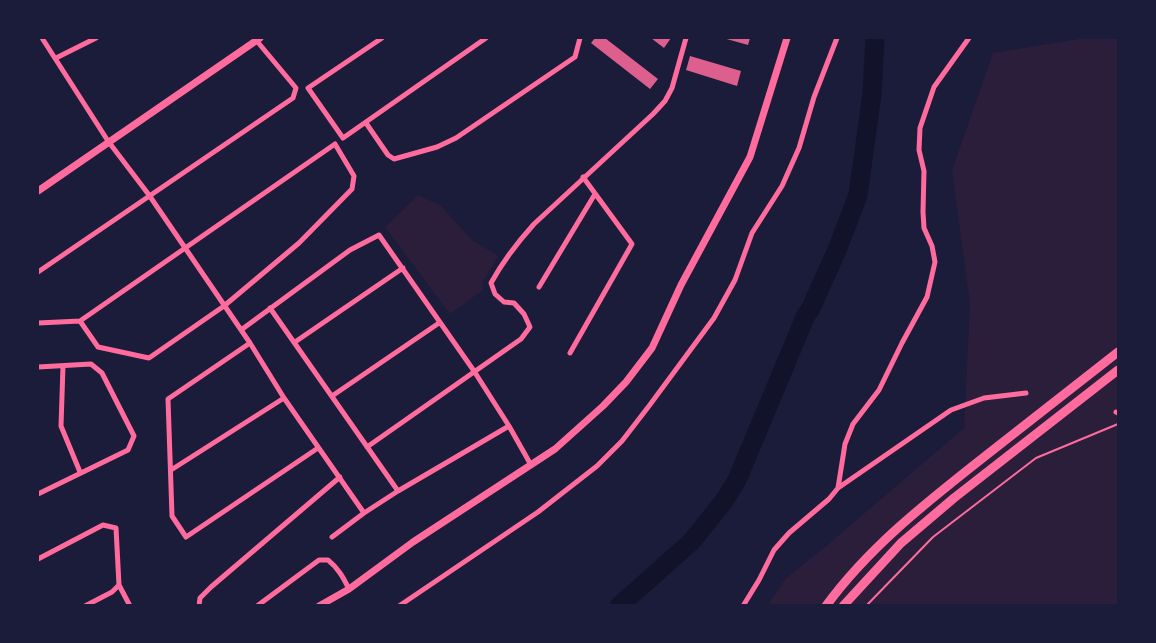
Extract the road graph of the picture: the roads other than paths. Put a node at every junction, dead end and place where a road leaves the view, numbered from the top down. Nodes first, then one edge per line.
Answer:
1 (42, 38) edge
2 (96, 38) edge
3 (382, 38) edge
4 (486, 38) edge
5 (580, 38) edge
6 (686, 38) edge
7 (787, 38) edge
8 (837, 38) edge
9 (969, 38) edge
10 (258, 39) edge
11 (56, 58) junction
12 (366, 123) junction
13 (108, 140) junction
14 (583, 177) junction
15 (38, 190) edge
16 (595, 194) junction
17 (149, 195) junction
18 (185, 248) junction
19 (403, 268) junction
20 (38, 272) edge
21 (539, 287) dead end
22 (224, 306) junction
23 (270, 308) junction
24 (80, 321) junction
25 (38, 323) edge
26 (439, 323) junction
27 (241, 330) junction
28 (295, 342) junction
29 (250, 343) junction
30 (1118, 352) edge
31 (570, 353) dead end
32 (63, 366) junction
33 (38, 367) edge
34 (1118, 370) edge
35 (474, 372) junction
36 (1026, 393) dead end
37 (332, 396) junction
38 (284, 398) junction
39 (509, 426) junction
40 (367, 447) junction
41 (318, 448) junction
42 (531, 465) junction
43 (172, 470) junction
44 (80, 472) junction
45 (340, 476) junction
46 (838, 488) junction
47 (398, 491) junction
48 (38, 494) edge
49 (364, 512) junction
50 (332, 537) dead end
51 (38, 559) edge
52 (119, 585) junction
53 (349, 589) junction
54 (85, 606) edge
55 (130, 606) edge
56 (199, 606) edge
57 (257, 606) edge
58 (319, 606) edge
59 (399, 606) edge
60 (743, 606) edge
61 (826, 606) edge
62 (843, 606) edge

1 - 11 street
2 - 11 street
3 - 12 street
4 - 12 street
5 - 12 street
6 - 14 street
7 - 42 street
8 - 59 street
9 - 46 street
10 - 13 street
10 - 17 street
11 - 13 street
13 - 15 street
13 - 17 street
14 - 16 street
14 - 35 street
16 - 21 street
16 - 31 street
17 - 18 street
17 - 20 street
18 - 22 street
18 - 22 street
18 - 24 street
19 - 23 street
19 - 26 street
19 - 28 street
22 - 24 street
22 - 27 street
23 - 27 street
23 - 28 street
24 - 25 street
26 - 35 street
26 - 37 street
27 - 29 street
28 - 37 street
29 - 38 street
29 - 43 street
30 - 61 main road
32 - 33 street
32 - 44 street
32 - 44 street
34 - 62 main road
35 - 39 street
35 - 40 street
36 - 46 street
37 - 40 street
38 - 41 street
38 - 43 street
39 - 42 street
39 - 47 street
40 - 47 street
41 - 43 street
41 - 45 street
42 - 53 street
44 - 48 street
45 - 49 street
45 - 56 street
46 - 60 street
47 - 49 street
49 - 50 street
51 - 52 street
52 - 54 street
52 - 55 street
53 - 57 street
53 - 58 street

